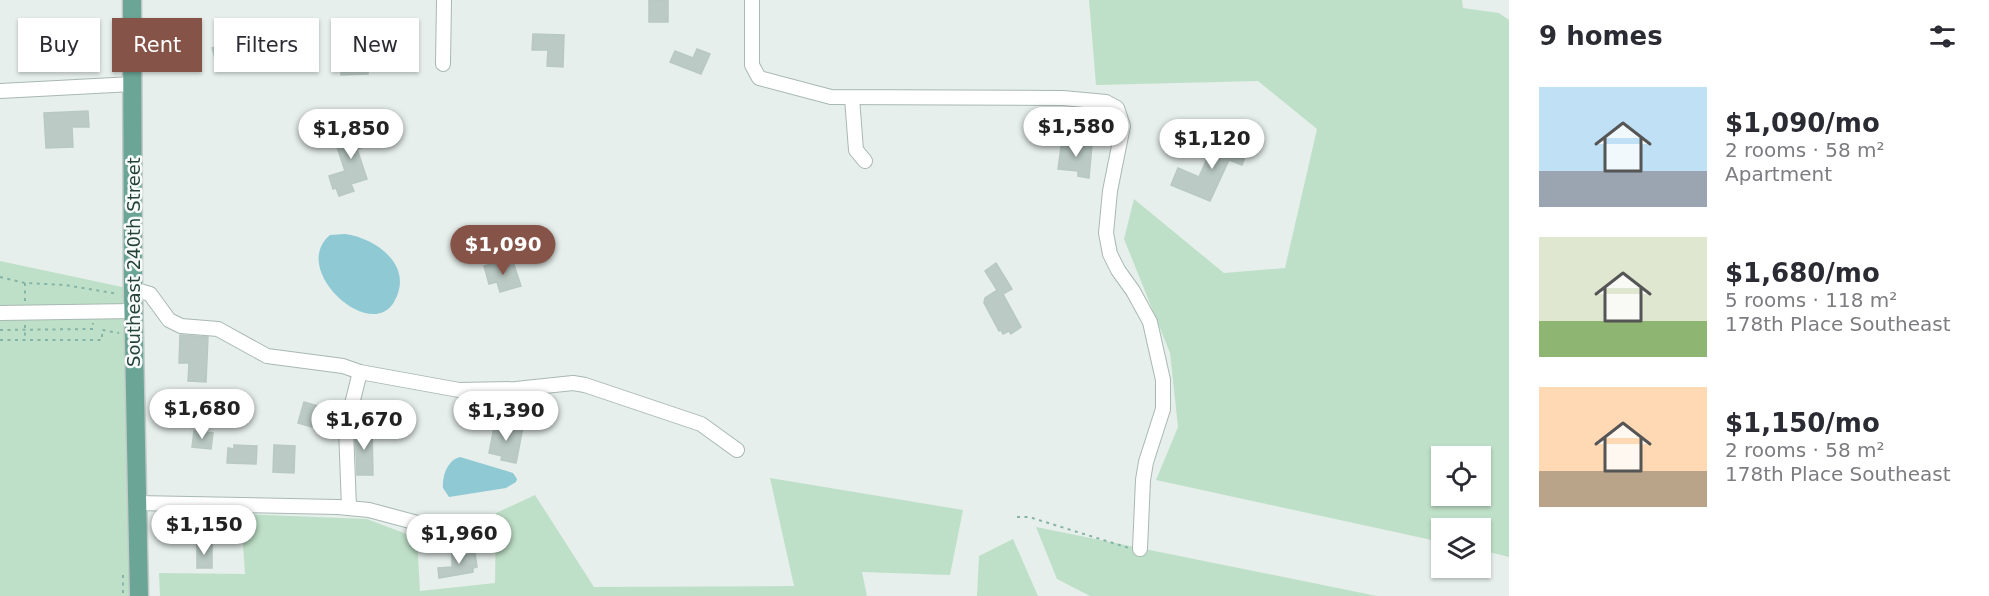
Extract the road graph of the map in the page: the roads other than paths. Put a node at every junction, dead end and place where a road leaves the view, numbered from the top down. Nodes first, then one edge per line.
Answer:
1 (132, 0) edge
2 (444, 0) edge
3 (752, 0) edge
4 (443, 64) dead end
5 (133, 84) junction
6 (0, 91) edge
7 (852, 98) junction
8 (865, 161) dead end
9 (133, 298) junction
10 (0, 313) edge
11 (360, 372) junction
12 (737, 450) dead end
13 (136, 503) junction
14 (349, 508) junction
15 (440, 529) dead end
16 (1140, 549) road end
17 (139, 596) edge

1 - 5 main road, Southeast 240th Street
2 - 4 street
3 - 7 street
5 - 6 street
5 - 9 main road, Southeast 240th Street
7 - 8 street
7 - 16 street
9 - 10 street
9 - 11 street
9 - 13 main road, Southeast 240th Street
11 - 12 street
11 - 14 street
13 - 14 street
13 - 17 main road, Southeast 240th Street
14 - 15 street

